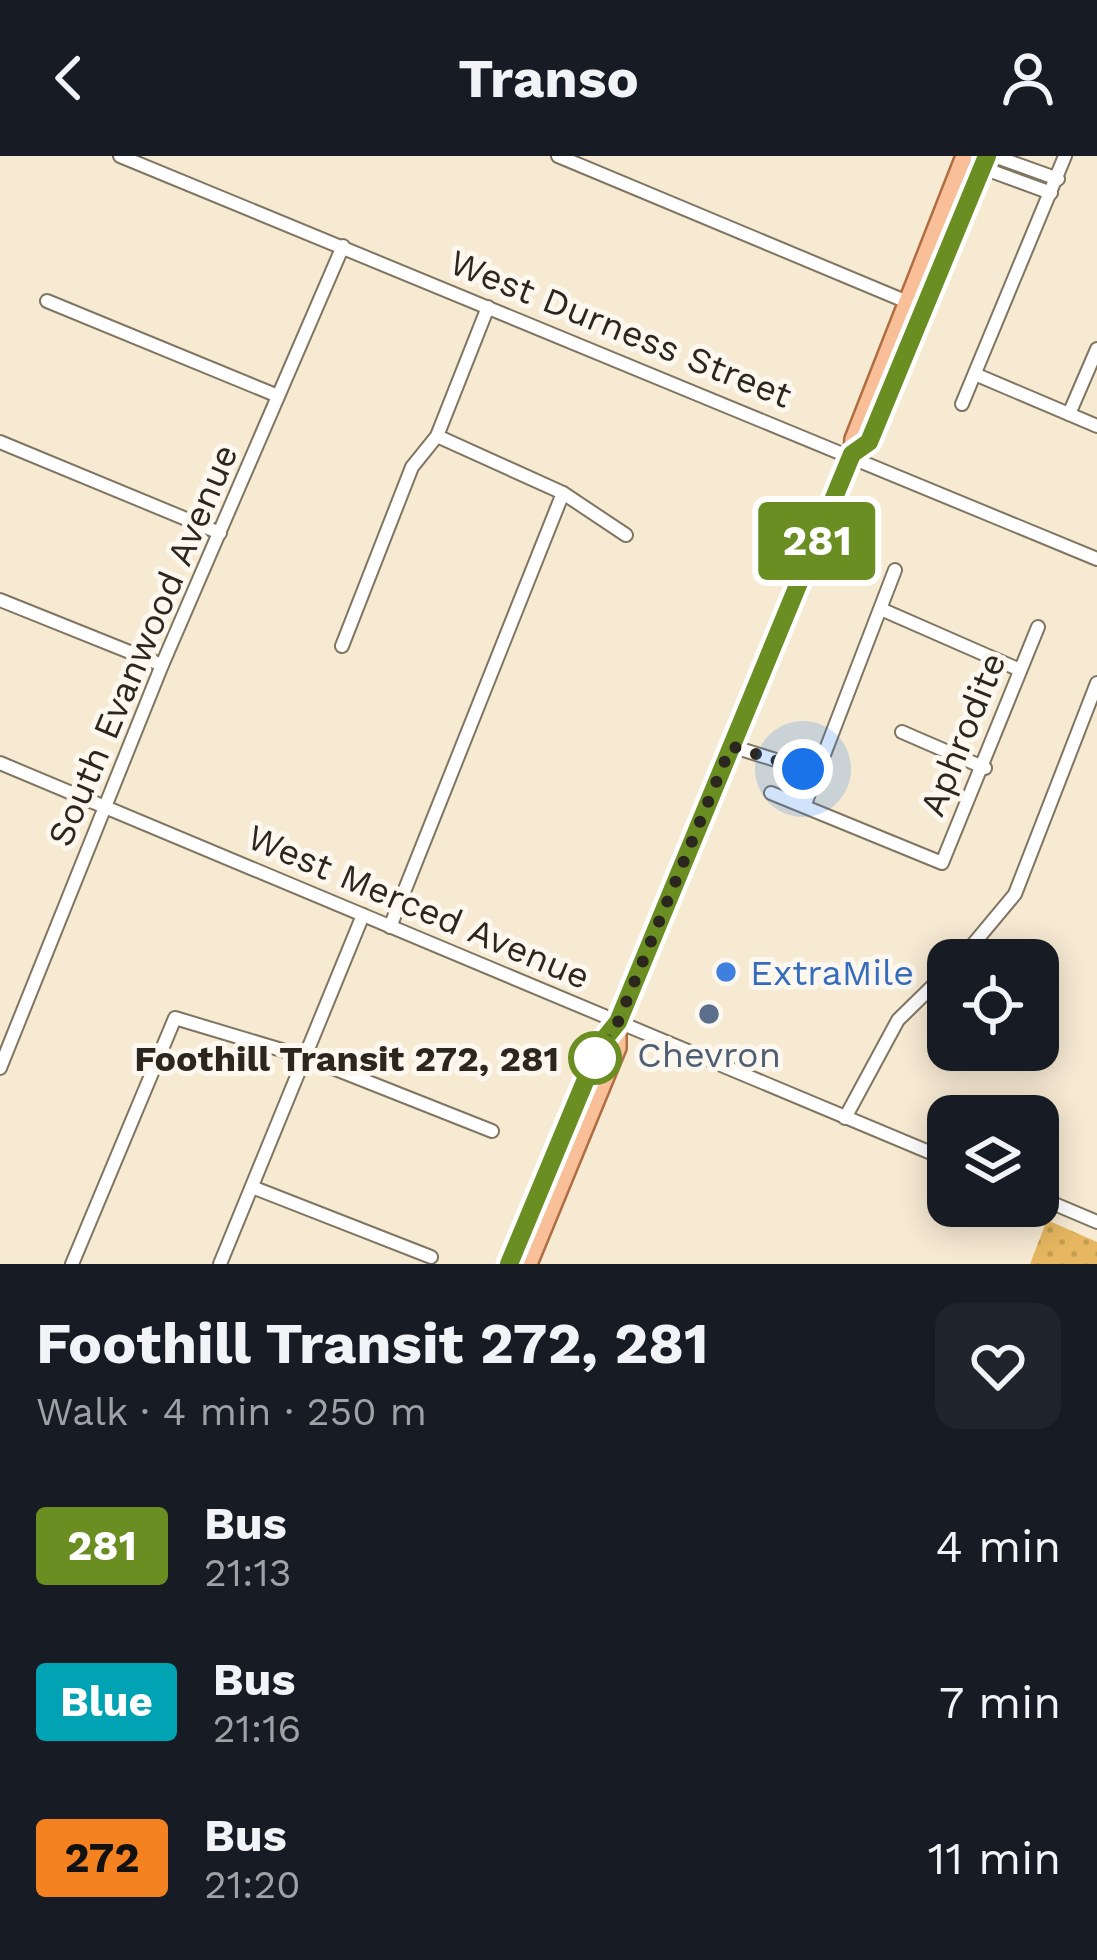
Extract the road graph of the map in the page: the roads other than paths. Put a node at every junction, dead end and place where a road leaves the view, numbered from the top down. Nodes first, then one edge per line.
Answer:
1 (120, 156) edge
2 (558, 156) edge
3 (964, 156) edge
4 (1065, 156) edge
5 (982, 158) edge
6 (1058, 178) junction
7 (1052, 193) junction
8 (343, 246) junction
9 (47, 301) dead end
10 (905, 301) junction
11 (488, 307) junction
12 (1097, 349) edge
13 (977, 375) junction
14 (278, 396) junction
15 (962, 404) dead end
16 (1069, 414) junction
17 (1097, 426) edge
18 (437, 436) junction
19 (0, 442) edge
20 (852, 454) junction
21 (563, 493) junction
22 (220, 533) junction
23 (626, 535) dead end
24 (1097, 559) edge
25 (895, 569) dead end
26 (0, 600) edge
27 (883, 610) junction
28 (1038, 627) dead end
29 (342, 646) dead end
30 (163, 665) junction
31 (1020, 670) junction
32 (1097, 682) edge
33 (902, 732) dead end
34 (731, 746) junction
35 (0, 764) edge
36 (985, 768) junction
37 (817, 773) junction
38 (771, 793) dead end
39 (805, 804) junction
40 (105, 808) junction
41 (363, 915) junction
42 (390, 927) junction
43 (978, 939) edge
44 (927, 992) edge
45 (618, 1022) junction
46 (305, 1057) junction
47 (0, 1068) edge
48 (844, 1118) junction
49 (492, 1131) dead end
50 (927, 1152) edge
51 (252, 1187) junction
52 (1059, 1206) edge
53 (1097, 1222) edge
54 (431, 1257) dead end
55 (72, 1264) edge
56 (220, 1264) edge
57 (509, 1264) edge
58 (529, 1264) edge

1 - 8 street, West Durness Street
2 - 10 street
3 - 10 main road
4 - 6 street
5 - 6 street
5 - 7 street
5 - 20 main road
6 - 7 street
7 - 13 street
8 - 11 street, West Durness Street
8 - 14 street, South Evanwood Avenue
9 - 14 street
10 - 20 main road
11 - 18 street
11 - 20 street, West Durness Street
12 - 16 street
13 - 15 street
13 - 16 street
14 - 22 street, South Evanwood Avenue
16 - 17 street
18 - 21 street
18 - 29 street
19 - 22 street
20 - 24 street, West Durness Street
20 - 34 main road
21 - 23 street
21 - 42 street
22 - 30 street, South Evanwood Avenue
25 - 27 street
26 - 30 street
27 - 31 street
27 - 37 street
28 - 31 street, Aphrodite
30 - 40 street, South Evanwood Avenue
31 - 36 street, Aphrodite
32 - 43 street
33 - 36 street
34 - 37 street
34 - 45 main road
35 - 40 street, West Merced Avenue
36 - 39 street, Aphrodite
37 - 39 street
38 - 39 street
40 - 41 street, West Merced Avenue
40 - 47 street, South Evanwood Avenue
41 - 42 street, West Merced Avenue
41 - 46 street
42 - 45 street, West Merced Avenue
44 - 48 street
45 - 48 street, West Merced Avenue
45 - 57 main road
45 - 58 main road
46 - 49 street
46 - 51 street
46 - 55 street
48 - 50 street, West Merced Avenue
51 - 54 street
51 - 56 street
52 - 53 street

